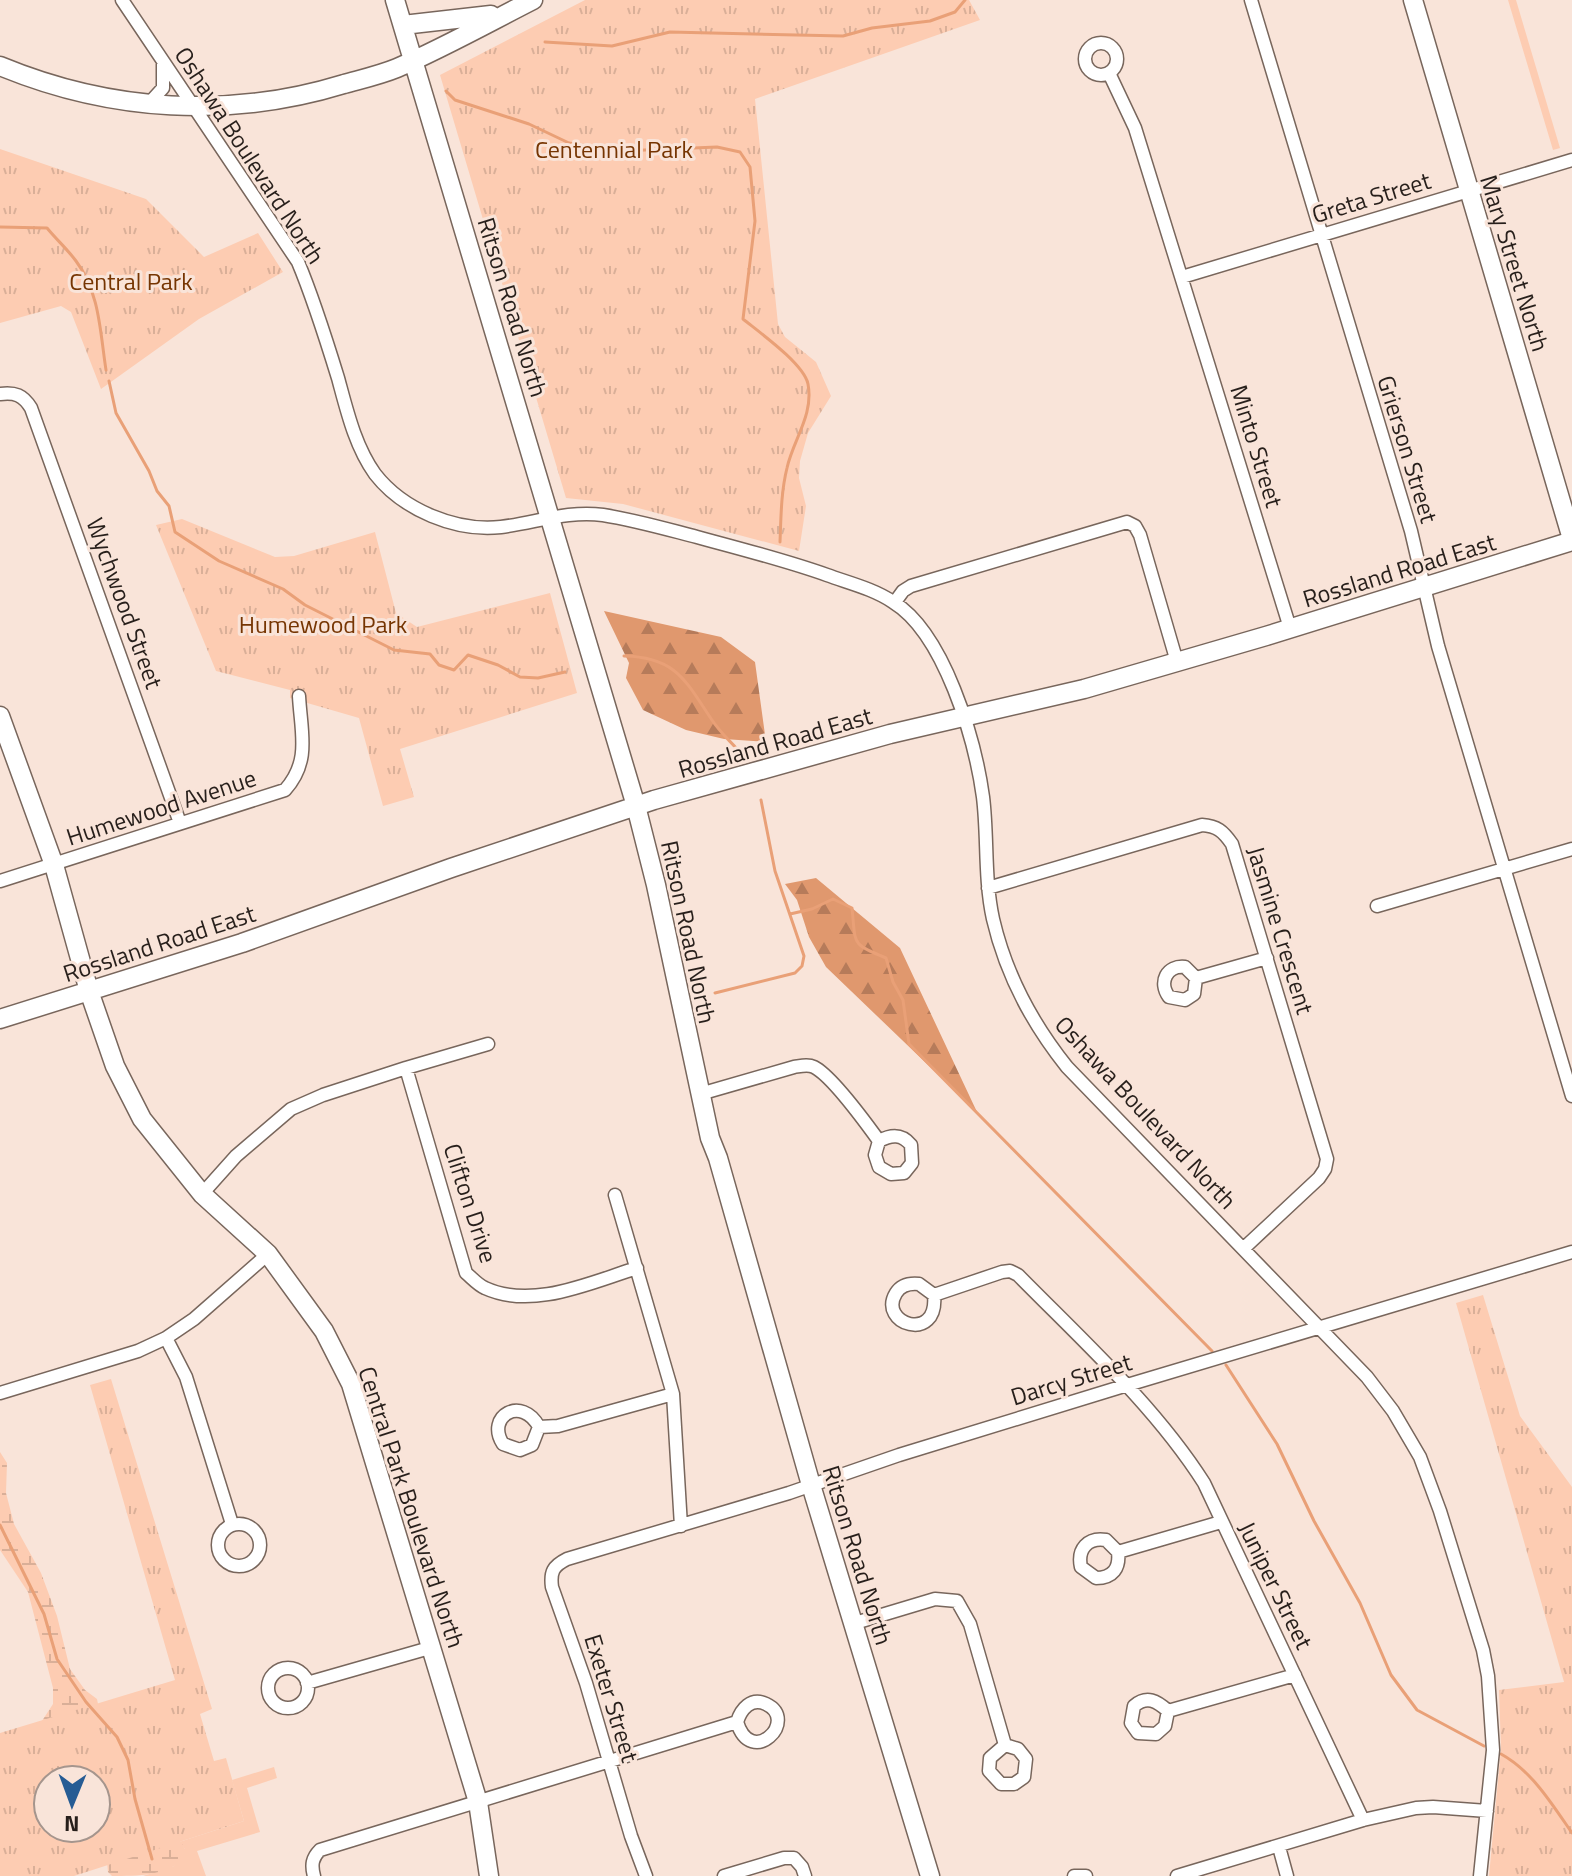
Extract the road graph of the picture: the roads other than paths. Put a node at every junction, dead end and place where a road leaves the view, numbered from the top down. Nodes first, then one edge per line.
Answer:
1 (122, 0) edge
2 (395, 0) edge
3 (533, 0) edge
4 (1251, 0) edge
5 (1413, 0) edge
6 (513, 10) junction
7 (403, 25) junction
8 (413, 60) junction
9 (163, 61) junction
10 (0, 66) edge
11 (1109, 73) dead end
12 (140, 104) junction
13 (195, 107) junction
14 (1572, 160) edge
15 (1468, 190) junction
16 (1321, 236) junction
17 (1182, 277) junction
18 (0, 394) edge
19 (551, 518) junction
20 (1572, 540) edge
21 (1425, 587) junction
22 (895, 602) junction
23 (1290, 628) junction
24 (1177, 662) junction
25 (299, 696) dead end
26 (0, 716) edge
27 (963, 717) junction
28 (636, 806) junction
29 (180, 823) junction
30 (1572, 849) edge
31 (54, 865) junction
32 (1505, 870) junction
33 (0, 881) edge
34 (988, 888) junction
35 (1377, 906) dead end
36 (1267, 958) junction
37 (1196, 978) dead end
38 (89, 991) junction
39 (0, 1019) edge
40 (488, 1044) dead end
41 (406, 1068) junction
42 (700, 1094) junction
43 (1572, 1096) edge
44 (879, 1141) dead end
45 (202, 1194) junction
46 (615, 1195) dead end
47 (1243, 1249) junction
48 (1572, 1252) edge
49 (268, 1254) junction
50 (637, 1268) junction
51 (934, 1295) dead end
52 (1319, 1328) junction
53 (166, 1338) junction
54 (1124, 1386) junction
55 (0, 1393) edge
56 (673, 1394) junction
57 (539, 1427) dead end
58 (811, 1485) junction
59 (1221, 1522) junction
60 (232, 1524) dead end
61 (681, 1526) junction
62 (1118, 1552) dead end
63 (586, 1555) joint
64 (855, 1623) junction
65 (433, 1647) junction
66 (1295, 1675) junction
67 (307, 1683) dead end
68 (1168, 1711) dead end
69 (737, 1722) dead end
70 (1005, 1745) dead end
71 (608, 1759) junction
72 (478, 1802) junction
73 (1487, 1811) junction
74 (1363, 1820) junction
75 (1279, 1847) junction
76 (314, 1876) edge
77 (489, 1876) edge
78 (646, 1876) edge
79 (724, 1876) edge
80 (805, 1876) edge
81 (930, 1876) edge
82 (1074, 1876) edge
83 (1086, 1876) edge
84 (1177, 1876) edge
85 (1287, 1876) edge
86 (1480, 1876) edge

1 - 9 street, Oshawa Boulevard North
2 - 7 main road, Ritson Road North
3 - 6 main road
4 - 16 street, Grierson Street
5 - 15 main road, Mary Street North
6 - 7 main road
6 - 8 main road
7 - 8 main road, Ritson Road North
8 - 13 main road
8 - 19 main road, Ritson Road North
9 - 12 street
9 - 13 street, Oshawa Boulevard North
10 - 12 main road
11 - 17 street, Minto Street
12 - 13 main road
13 - 19 street, Oshawa Boulevard North
14 - 15 street, Greta Street
15 - 16 street, Greta Street
15 - 20 main road, Mary Street North
16 - 17 street, Greta Street
16 - 21 street, Grierson Street
17 - 23 street, Minto Street
18 - 29 street, Wychwood Street
19 - 22 street, Oshawa Boulevard North
19 - 28 main road, Ritson Road North
20 - 21 main road, Rossland Road East
21 - 23 main road, Rossland Road East
21 - 32 street, Grierson Street
22 - 24 street
22 - 27 street, Oshawa Boulevard North
23 - 24 main road, Rossland Road East
24 - 27 main road, Rossland Road East
25 - 29 street, Humewood Avenue
26 - 31 main road, Central Park Boulevard North
27 - 28 main road, Rossland Road East
27 - 34 street, Oshawa Boulevard North
28 - 38 main road, Rossland Road East
28 - 42 main road, Ritson Road North
29 - 31 street, Humewood Avenue
30 - 32 street
31 - 33 street, Humewood Avenue
31 - 38 main road, Central Park Boulevard North
32 - 35 street
32 - 43 street, Grierson Street
34 - 36 street, Jasmine Crescent
34 - 47 street, Oshawa Boulevard North
36 - 37 street
36 - 47 street, Jasmine Crescent
38 - 39 main road, Rossland Road East
38 - 45 main road, Central Park Boulevard North
40 - 41 street
41 - 45 street
41 - 50 street, Clifton Drive
42 - 44 street
42 - 58 main road, Ritson Road North
45 - 49 main road, Central Park Boulevard North
46 - 50 street
47 - 52 street, Oshawa Boulevard North
48 - 52 street, Darcy Street
49 - 53 street
49 - 65 main road, Central Park Boulevard North
50 - 56 street
51 - 54 street, Juniper Street
52 - 54 street, Darcy Street
52 - 73 street, Oshawa Boulevard North
53 - 55 street
53 - 60 street
54 - 58 street, Darcy Street
54 - 59 street, Juniper Street
56 - 57 street
56 - 61 street
58 - 61 street, Darcy Street
58 - 64 main road, Ritson Road North
59 - 62 street
59 - 66 street, Juniper Street
61 - 63 street, Darcy Street
63 - 71 street, Exeter Street
64 - 70 street
64 - 81 main road, Ritson Road North
65 - 67 street
65 - 72 main road, Central Park Boulevard North
66 - 68 street
66 - 74 street, Juniper Street
69 - 71 street
71 - 72 street
71 - 78 street, Exeter Street
72 - 76 street
72 - 77 main road, Central Park Boulevard North
73 - 74 street
73 - 86 street, Oshawa Boulevard North
74 - 75 street
75 - 84 street
75 - 85 street
79 - 80 street
82 - 83 street

